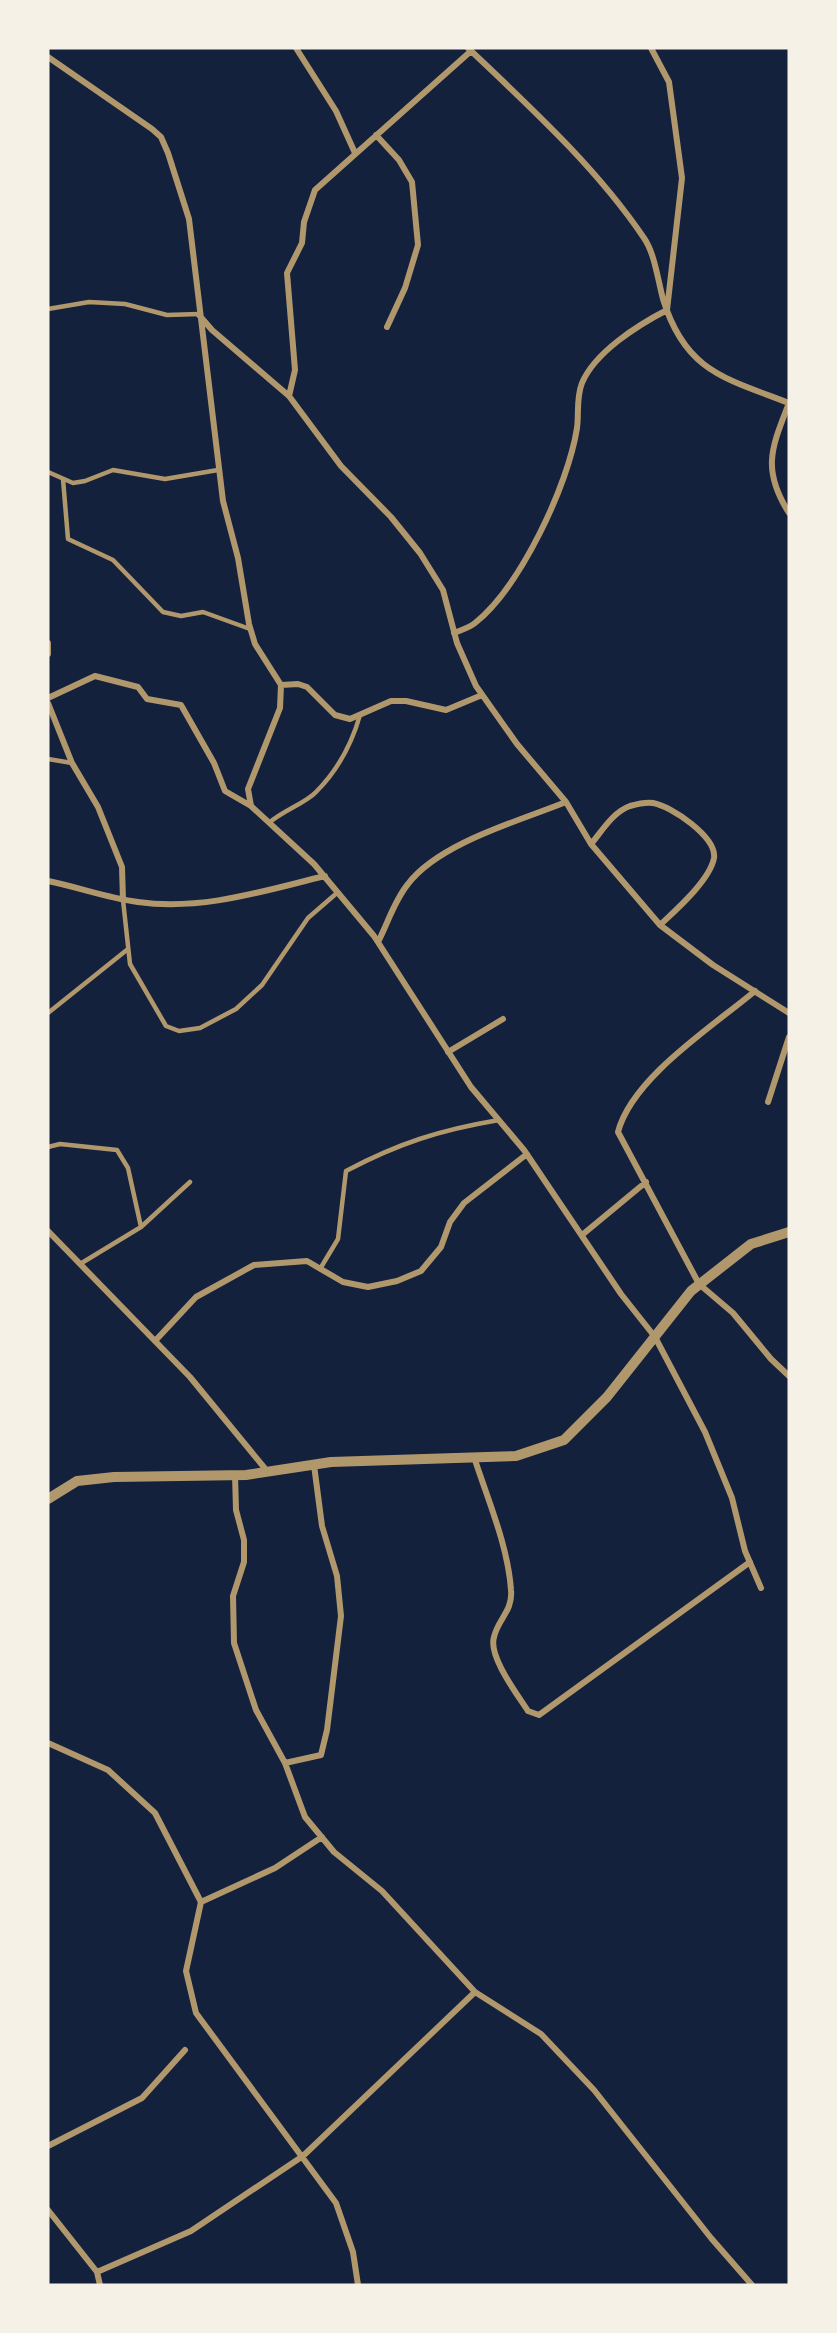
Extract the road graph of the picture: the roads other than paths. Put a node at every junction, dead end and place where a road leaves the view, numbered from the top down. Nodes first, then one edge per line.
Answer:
1 (296, 48) edge
2 (651, 48) edge
3 (470, 50) edge
4 (48, 57) edge
5 (376, 135) junction
6 (355, 153) junction
7 (48, 309) edge
8 (667, 310) junction
9 (199, 314) junction
10 (387, 327) dead end
11 (289, 396) junction
12 (789, 403) edge
13 (218, 470) junction
14 (48, 472) edge
15 (63, 478) junction
16 (789, 513) edge
17 (250, 629) junction
18 (454, 633) junction
19 (48, 643) edge
20 (48, 654) edge
21 (280, 686) junction
22 (482, 694) junction
23 (48, 698) edge
24 (48, 703) edge
25 (360, 715) junction
26 (48, 759) edge
27 (72, 763) junction
28 (566, 802) junction
29 (250, 806) junction
30 (267, 824) junction
31 (591, 844) junction
32 (325, 876) junction
33 (48, 881) edge
34 (339, 892) junction
35 (123, 900) junction
36 (660, 926) junction
37 (378, 942) junction
38 (128, 949) junction
39 (755, 991) junction
40 (48, 1013) edge
41 (789, 1013) edge
42 (503, 1019) dead end
43 (789, 1036) edge
44 (448, 1052) junction
45 (768, 1102) dead end
46 (499, 1120) junction
47 (48, 1147) edge
48 (527, 1154) junction
49 (190, 1182) dead end
50 (646, 1182) junction
51 (141, 1227) junction
52 (48, 1231) edge
53 (789, 1232) edge
54 (582, 1235) junction
55 (79, 1264) junction
56 (320, 1269) junction
57 (699, 1284) junction
58 (655, 1337) junction
59 (155, 1341) junction
60 (789, 1376) edge
61 (474, 1457) junction
62 (314, 1465) junction
63 (267, 1472) junction
64 (235, 1475) junction
65 (48, 1499) edge
66 (750, 1562) junction
67 (761, 1588) dead end
68 (48, 1743) edge
69 (285, 1762) junction
70 (322, 1838) junction
71 (201, 1902) junction
72 (475, 1992) junction
73 (185, 2050) dead end
74 (48, 2146) edge
75 (303, 2156) junction
76 (48, 2210) edge
77 (97, 2272) junction
78 (100, 2285) edge
79 (358, 2285) edge
80 (752, 2285) edge

1 - 6 street
2 - 8 street
3 - 5 street
3 - 8 street
4 - 9 street
5 - 6 street
5 - 10 street
6 - 11 street
7 - 9 lane
8 - 12 street
8 - 18 street
9 - 11 street
9 - 13 street
11 - 18 street
12 - 16 street
13 - 15 lane
13 - 17 street
14 - 15 lane
15 - 17 lane
17 - 21 street
18 - 22 street
19 - 20 street
21 - 25 street
21 - 29 street
22 - 25 street
22 - 28 street
23 - 29 street
24 - 27 street
25 - 30 lane
26 - 27 lane
27 - 35 street
28 - 31 street
28 - 37 street
29 - 30 street
30 - 32 street
31 - 36 street
31 - 36 street
32 - 34 street
32 - 35 street
33 - 35 street
34 - 37 street
34 - 38 lane
35 - 38 lane
36 - 39 street
37 - 44 street
38 - 40 lane
39 - 41 street
39 - 50 street
42 - 44 street
43 - 45 street
44 - 46 street
46 - 48 street
46 - 56 lane
47 - 51 lane
48 - 54 street
48 - 56 street
49 - 51 lane
50 - 54 street
50 - 57 street
51 - 55 lane
52 - 55 street
53 - 57 street
54 - 58 street
55 - 59 street
56 - 59 street
57 - 58 street
57 - 60 street
58 - 61 street
58 - 66 street
59 - 63 street
61 - 62 street
61 - 66 street
62 - 63 street
62 - 69 street
63 - 64 street
64 - 65 street
64 - 69 street
66 - 67 street
68 - 71 street
69 - 70 street
70 - 71 street
70 - 72 street
71 - 75 street
72 - 75 street
72 - 80 street
73 - 74 street
75 - 77 street
75 - 79 street
76 - 77 street
77 - 78 street

